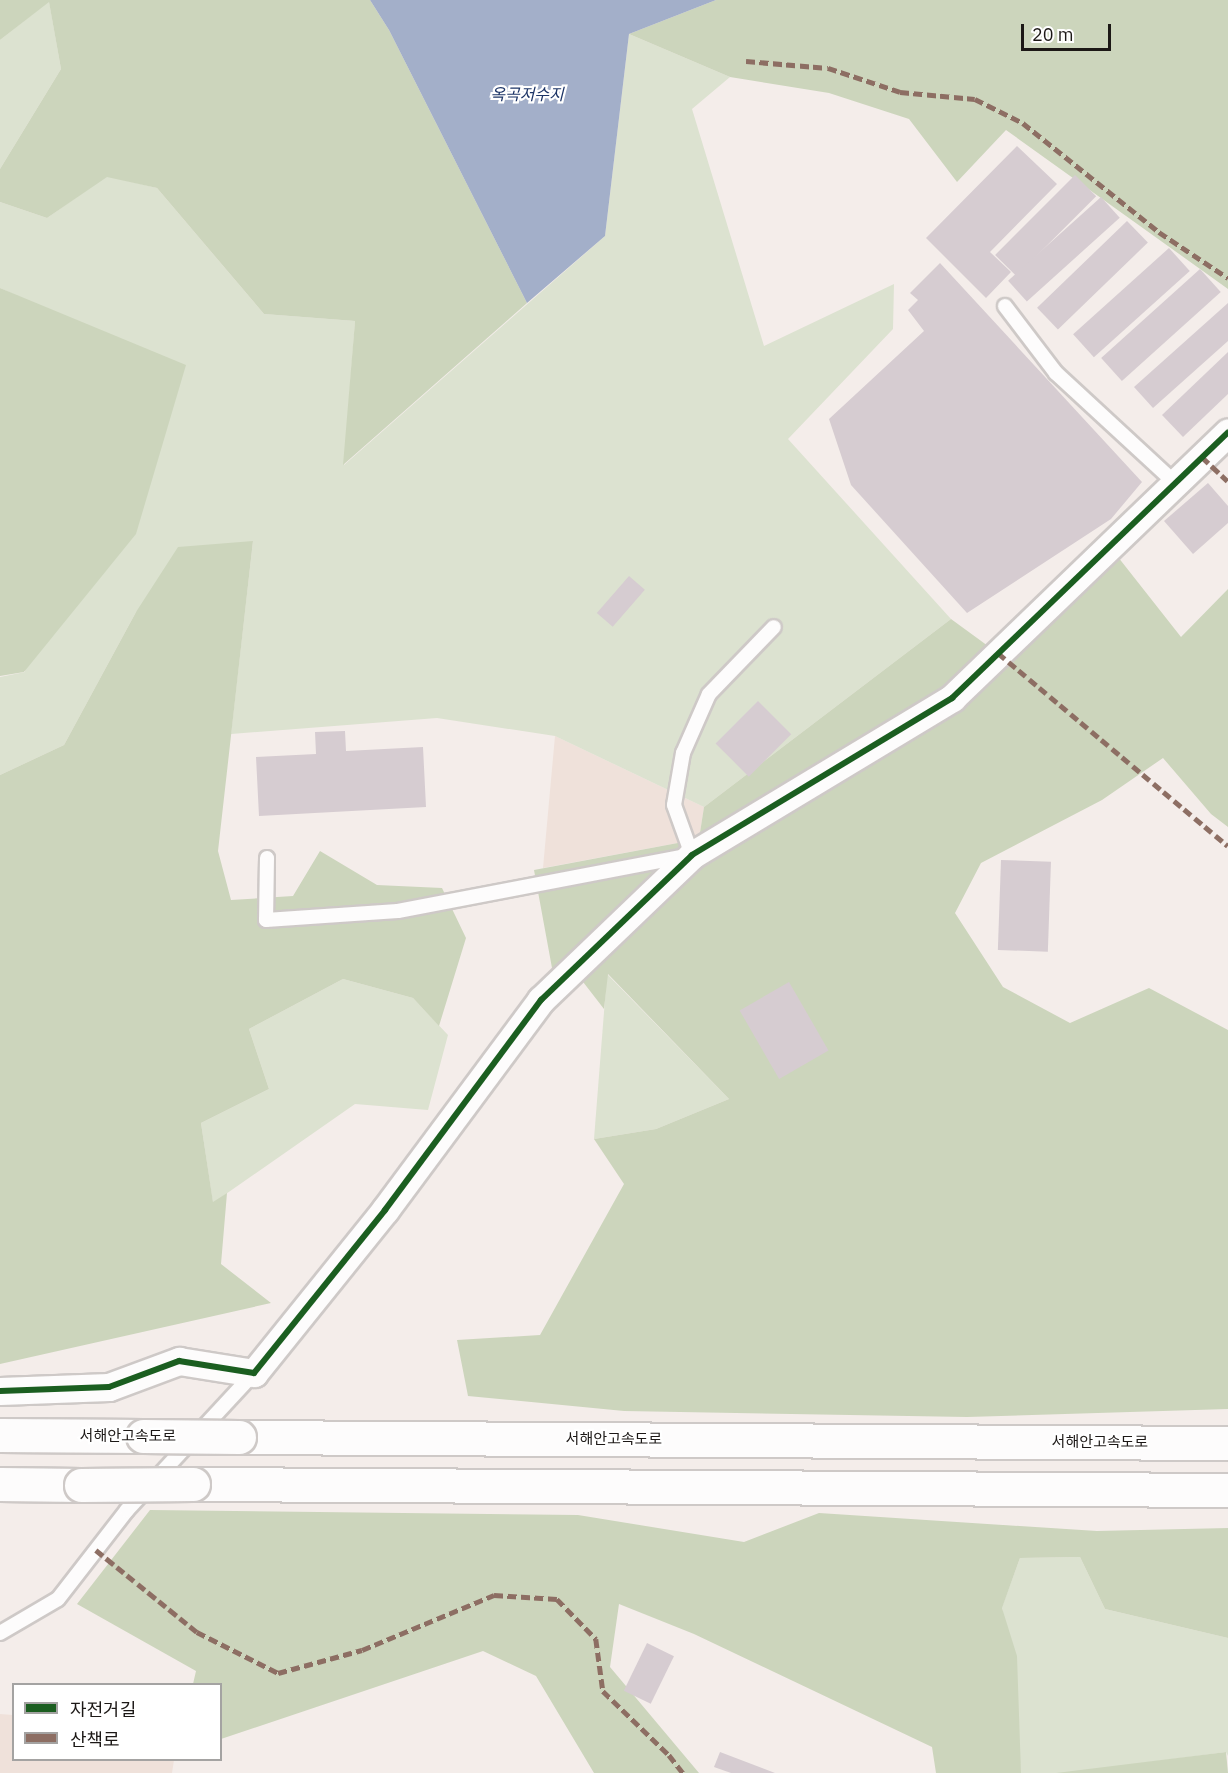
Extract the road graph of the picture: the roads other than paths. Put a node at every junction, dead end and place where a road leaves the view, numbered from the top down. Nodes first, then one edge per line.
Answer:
1 (1005, 306) dead end
2 (1228, 432) edge
3 (1175, 483) junction
4 (774, 627) dead end
5 (692, 855) junction
6 (267, 858) dead end
7 (254, 1373) junction
8 (0, 1391) edge
9 (0, 1435) edge
10 (1228, 1443) edge
11 (0, 1484) edge
12 (1228, 1490) edge
13 (0, 1633) edge

1 - 3 lane
2 - 3 street
3 - 5 street
4 - 5 lane
5 - 6 lane
5 - 7 street
7 - 8 street
7 - 13 lane
9 - 10 highway, 서해안고속도로, bridge
11 - 12 highway, bridge

